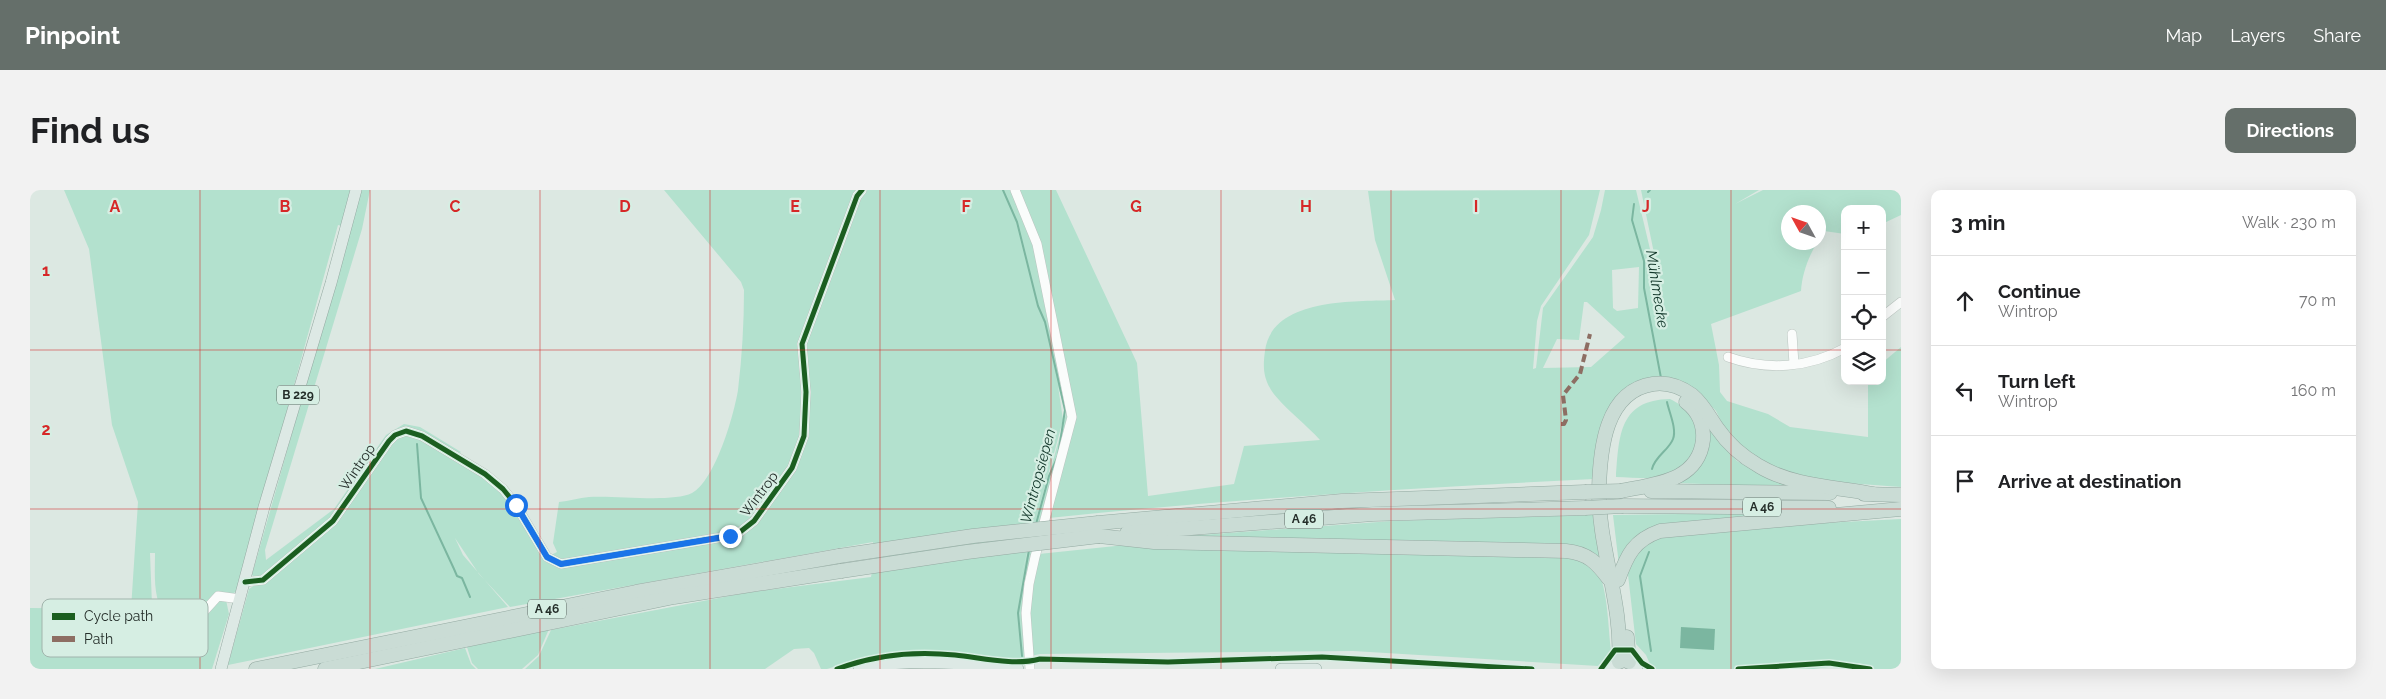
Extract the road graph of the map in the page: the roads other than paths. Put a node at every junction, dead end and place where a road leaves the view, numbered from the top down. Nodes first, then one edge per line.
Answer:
1 (356, 190) edge
2 (862, 190) edge
3 (1015, 190) edge
4 (1901, 302) edge
5 (1886, 314) edge
6 (1792, 334) dead end
7 (1841, 350) edge
8 (1728, 357) dead end
9 (1794, 364) junction
10 (1621, 491) junction
11 (1873, 494) junction
12 (1901, 495) edge
13 (1901, 509) edge
14 (1098, 530) junction
15 (1615, 581) junction
16 (245, 582) junction
17 (240, 599) junction
18 (208, 607) edge
19 (1624, 666) edge
20 (220, 669) edge
21 (256, 669) edge
22 (325, 669) edge
23 (859, 669) edge
24 (1018, 669) edge
25 (1030, 669) edge
26 (1281, 669) edge
27 (1316, 669) edge

1 - 16 main road, B 229
2 - 16 street, Wintrop
3 - 25 street
4 - 5 street
6 - 9 street
7 - 9 street
8 - 9 street
10 - 11 highway, A 46
10 - 14 highway, A 46, bridge
10 - 15 highway
11 - 12 highway, A 46
11 - 15 highway
13 - 14 highway, A 46, bridge
13 - 15 highway
14 - 15 highway
14 - 21 highway, A 46, bridge
14 - 22 highway, A 46, bridge
15 - 19 highway
16 - 17 main road, B 229
17 - 18 street
17 - 20 main road, B 229
23 - 24 main road
26 - 27 main road

